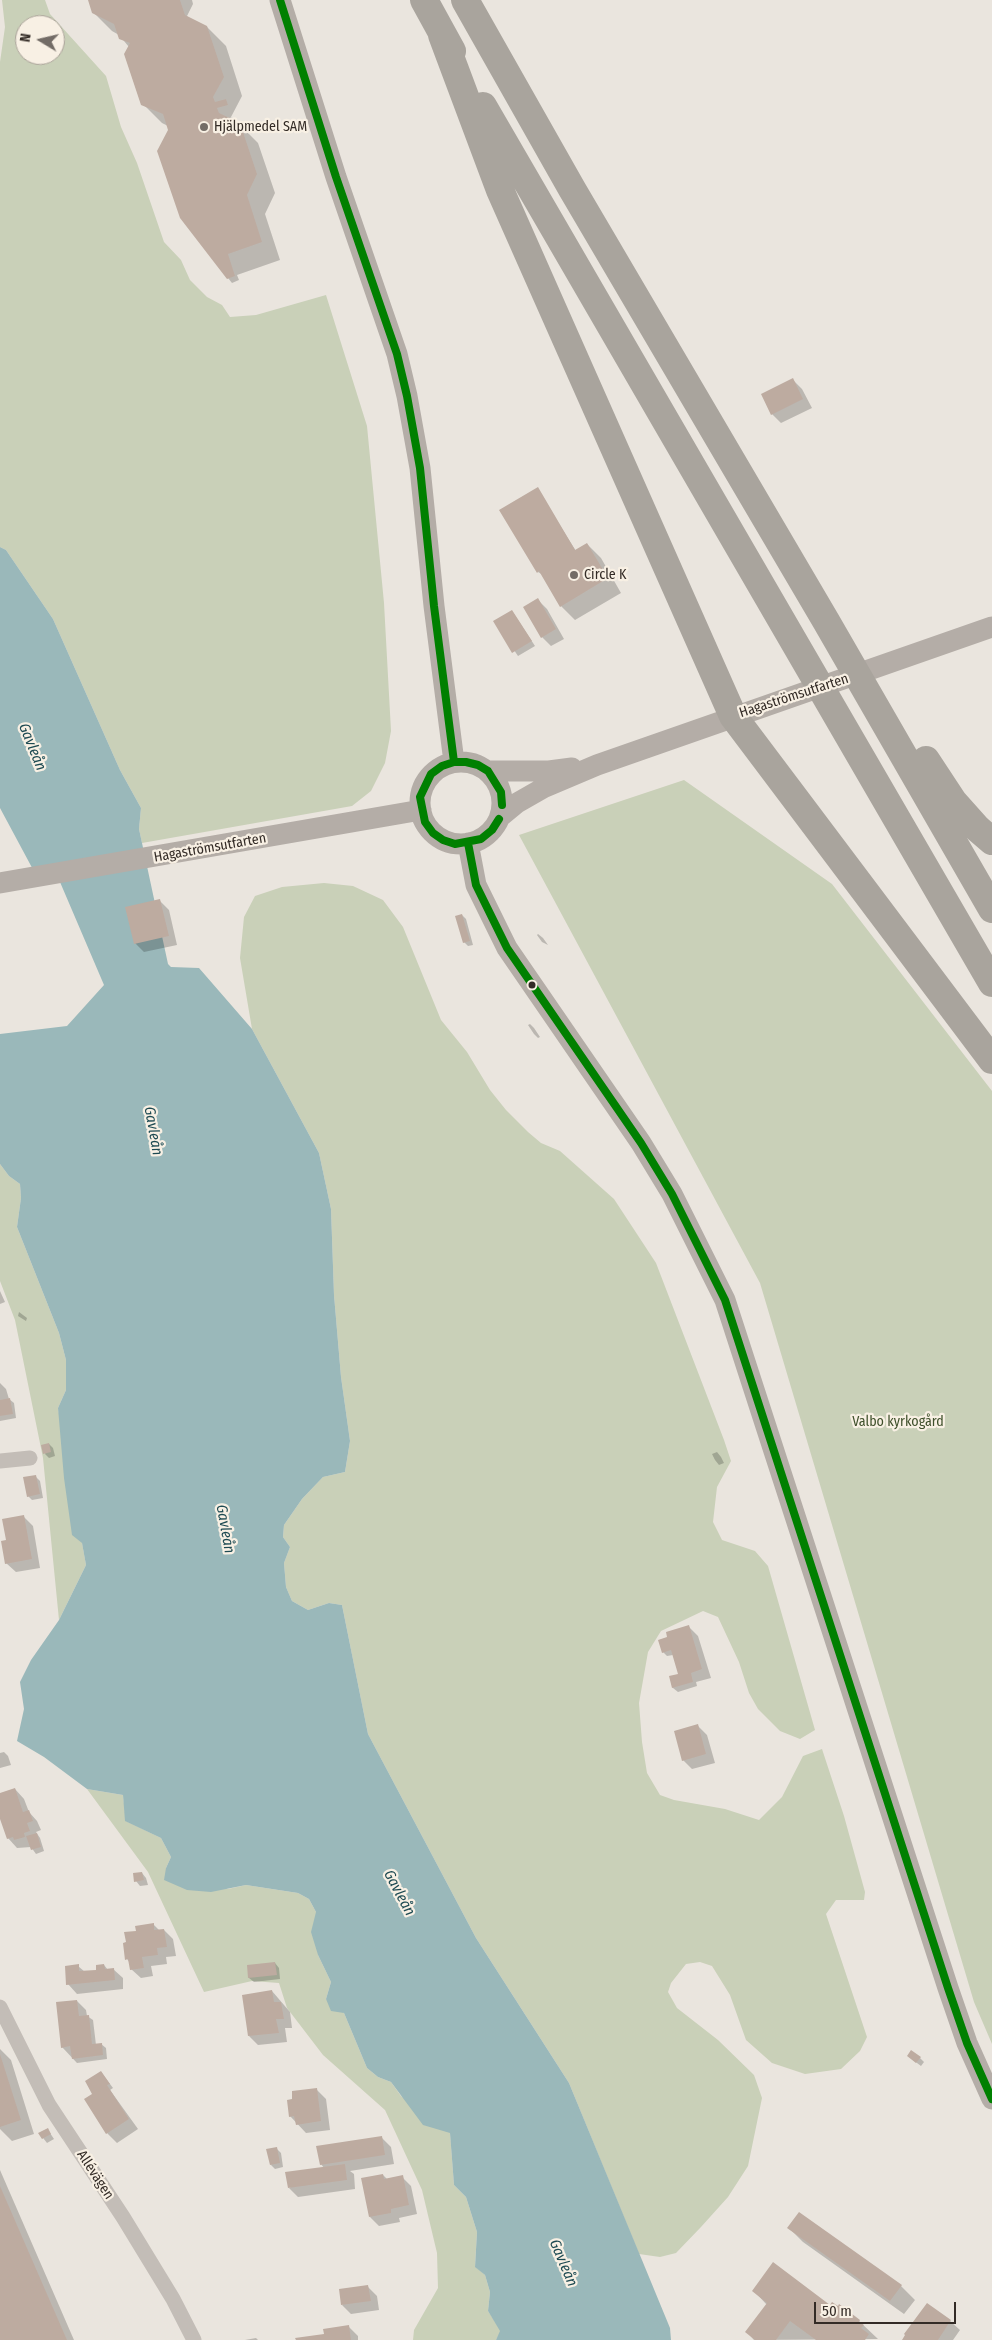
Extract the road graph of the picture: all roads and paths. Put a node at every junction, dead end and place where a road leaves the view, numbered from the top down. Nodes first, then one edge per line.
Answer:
1 (280, 0) edge
2 (424, 0) edge
3 (465, 0) edge
4 (442, 35) junction
5 (826, 621) junction
6 (992, 627) edge
7 (733, 716) junction
8 (454, 762) junction
9 (597, 765) junction
10 (488, 771) junction
11 (421, 810) junction
12 (500, 817) junction
13 (992, 841) edge
14 (468, 843) junction
15 (8, 882) edge
16 (992, 908) edge
17 (992, 983) edge
18 (992, 1060) edge
19 (30, 1458) dead end
20 (0, 1461) edge
21 (0, 2007) edge
22 (992, 2099) edge
23 (194, 2340) edge

1 - 8 main road
2 - 4 highway
3 - 5 highway
4 - 7 highway
4 - 17 highway
5 - 13 highway
5 - 16 highway
6 - 7 main road, Hagaströmsutfarten
7 - 9 main road, Hagaströmsutfarten
7 - 18 highway
8 - 10 main road, Hagaströmsutfarten
8 - 11 main road
9 - 10 main road, Hagaströmsutfarten
9 - 12 main road, Hagaströmsutfarten
10 - 12 main road
11 - 14 main road
11 - 15 main road, Hagaströmsutfarten
12 - 14 main road, Hagaströmsutfarten
14 - 22 main road
19 - 20 street
21 - 23 street, Allévägen

